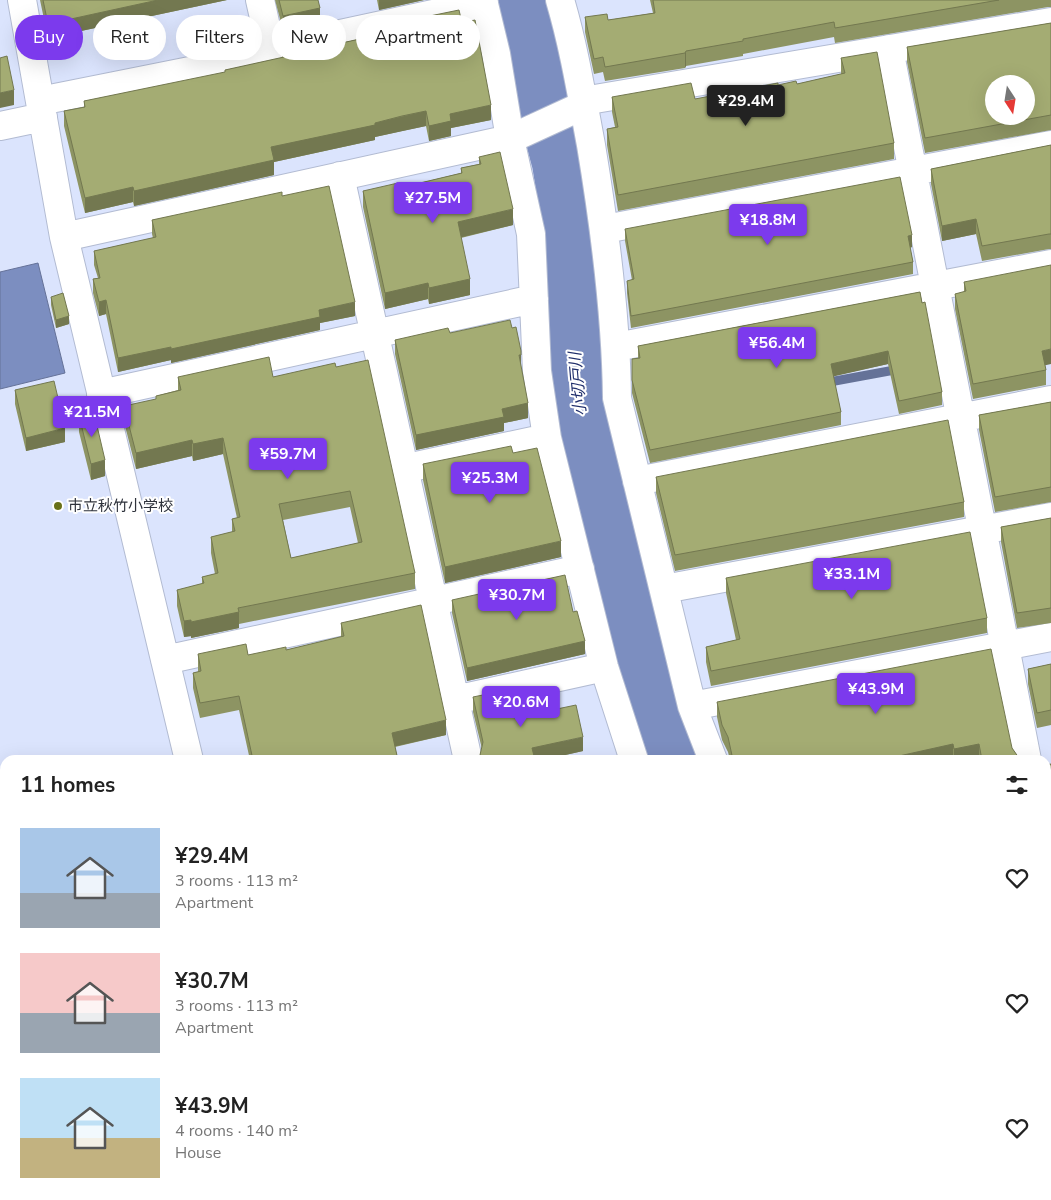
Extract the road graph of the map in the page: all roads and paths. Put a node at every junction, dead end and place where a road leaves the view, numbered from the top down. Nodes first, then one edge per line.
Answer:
1 (22, 0) edge
2 (260, 0) edge
3 (560, 0) edge
4 (484, 1) edge
5 (1051, 22) edge
6 (890, 49) junction
7 (271, 50) junction
8 (581, 104) junction
9 (42, 109) junction
10 (0, 126) edge
11 (516, 136) junction
12 (1051, 145) edge
13 (913, 170) junction
14 (340, 176) junction
15 (605, 229) junction
16 (64, 236) junction
17 (1051, 264) edge
18 (936, 287) junction
19 (534, 299) junction
20 (374, 333) junction
21 (616, 347) junction
22 (101, 394) junction
23 (1051, 400) edge
24 (961, 418) junction
25 (547, 438) junction
26 (404, 468) junction
27 (637, 481) junction
28 (1051, 517) edge
29 (983, 530) junction
30 (580, 569) junction
31 (664, 589) junction
32 (433, 602) junction
33 (1051, 637) edge
34 (1005, 646) junction
35 (165, 660) junction
36 (604, 667) junction
37 (455, 700) junction
38 (692, 706) junction
39 (188, 755) edge
40 (467, 755) edge
41 (631, 755) edge
42 (711, 755) edge
43 (1031, 755) edge

1 - 9 street
2 - 7 street
3 - 8 street
4 - 7 street
4 - 11 street
5 - 6 street
6 - 8 street
6 - 13 street
7 - 9 street
8 - 11 street
8 - 15 street
9 - 10 street
9 - 16 street
11 - 14 street
11 - 19 street
12 - 13 street
13 - 15 street
13 - 18 street
14 - 16 street
14 - 20 street
15 - 21 street
16 - 22 street
17 - 18 street
18 - 21 street
18 - 24 street
19 - 20 street
19 - 25 street
20 - 22 street
20 - 26 street
21 - 27 street
22 - 35 street
23 - 24 street
24 - 27 street
24 - 29 street
25 - 26 street
25 - 30 street
26 - 32 street
27 - 31 street
28 - 29 street
29 - 31 street
29 - 34 street
30 - 32 street
30 - 36 street
31 - 38 street
32 - 35 street
32 - 37 street
33 - 34 street
34 - 38 street
34 - 43 street
35 - 39 street
36 - 37 street
36 - 41 street
37 - 40 street
38 - 42 street

